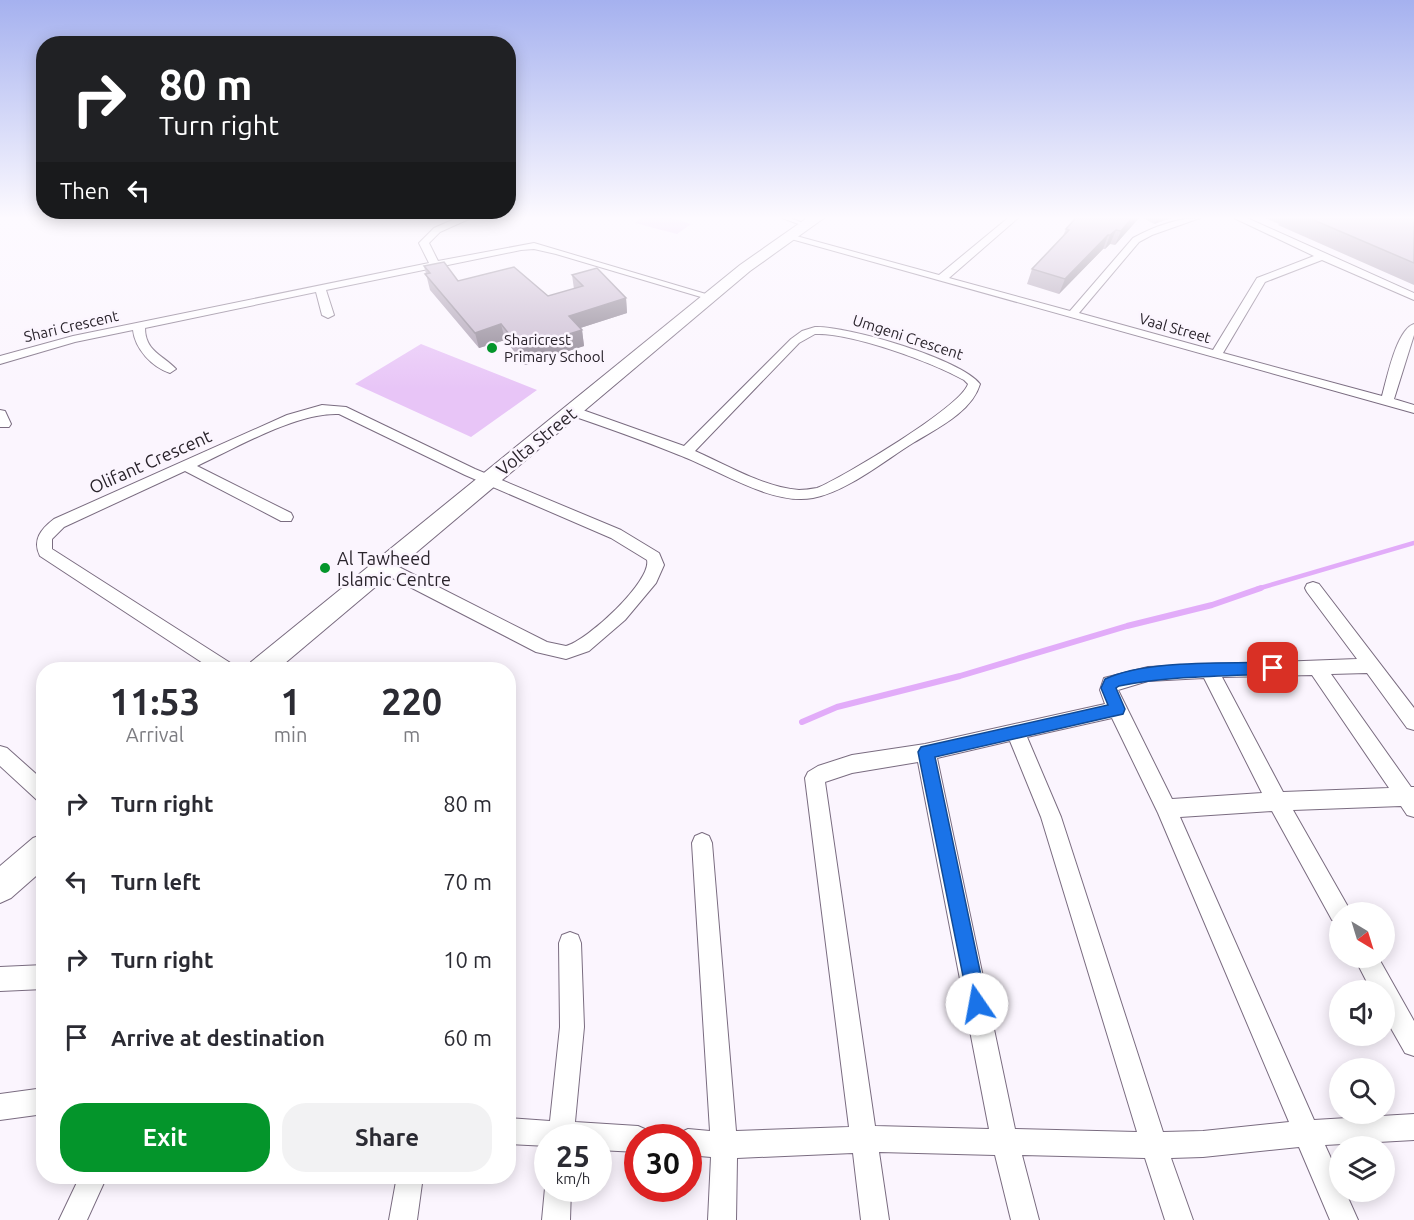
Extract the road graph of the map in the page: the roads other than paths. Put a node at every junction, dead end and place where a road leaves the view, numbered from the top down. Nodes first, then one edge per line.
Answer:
1 (380, 275) edge
2 (634, 275) edge
3 (736, 275) edge
4 (928, 275) edge
5 (945, 275) edge
6 (1106, 275) edge
7 (1274, 275) edge
8 (1364, 275) edge
9 (940, 279) junction
10 (320, 287) junction
11 (711, 297) junction
12 (1414, 297) edge
13 (328, 315) dead end
14 (1072, 315) junction
15 (139, 326) junction
16 (1414, 327) edge
17 (1216, 355) junction
18 (0, 360) edge
19 (170, 369) dead end
20 (1387, 401) junction
21 (1414, 409) edge
22 (573, 411) junction
23 (686, 452) junction
24 (186, 466) junction
25 (489, 479) junction
26 (286, 517) dead end
27 (382, 566) junction
28 (1313, 588) dead end
29 (215, 662) edge
30 (268, 662) edge
31 (1371, 666) junction
32 (1316, 667) junction
33 (1209, 670) junction
34 (1117, 709) junction
35 (1414, 722) edge
36 (1015, 730) junction
37 (926, 752) junction
38 (0, 753) edge
39 (36, 787) edge
40 (1412, 800) edge
41 (1277, 801) junction
42 (1166, 809) junction
43 (702, 843) dead end
44 (36, 855) edge
45 (0, 887) edge
46 (1334, 902) edge
47 (570, 943) dead end
48 (36, 977) edge
49 (0, 979) edge
50 (1395, 1010) edge
51 (1414, 1044) edge
52 (36, 1102) edge
53 (0, 1107) edge
54 (562, 1124) edge
55 (1414, 1127) edge
56 (516, 1132) edge
57 (534, 1133) edge
58 (1305, 1133) junction
59 (864, 1140) junction
60 (1005, 1142) junction
61 (702, 1143) edge
62 (724, 1145) junction
63 (1154, 1145) junction
64 (90, 1184) edge
65 (409, 1184) edge
66 (557, 1202) edge
67 (73, 1220) edge
68 (403, 1220) edge
69 (556, 1220) edge
70 (722, 1220) edge
71 (875, 1220) edge
72 (1025, 1220) edge
73 (1179, 1220) edge
74 (1344, 1220) edge

1 - 10 street, Shari Crescent
2 - 11 street, Shari Crescent
3 - 11 street, Volta Street
4 - 9 street, Vaal Street
5 - 9 street
6 - 14 street
7 - 17 street
8 - 12 street
9 - 14 street, Vaal Street
10 - 13 street
10 - 15 street, Shari Crescent
11 - 22 street, Volta Street
14 - 17 street, Vaal Street
15 - 18 street, Shari Crescent
15 - 19 street
16 - 20 street
17 - 20 street, Vaal Street
20 - 21 street, Vaal Street
22 - 23 street, Umgeni Crescent
22 - 25 street, Volta Street
23 - 23 street, Umgeni Crescent
24 - 25 street, Olifant Crescent
24 - 26 street
24 - 29 street, Olifant Crescent
25 - 27 street, Volta Street
25 - 27 street, Olifant Crescent
27 - 30 street, Volta Street
28 - 31 street
31 - 32 street
31 - 35 street
32 - 33 street
32 - 40 street
33 - 34 street
33 - 41 street
34 - 36 street
34 - 42 street
36 - 37 street
36 - 63 street
37 - 59 street
37 - 60 street
38 - 39 street
40 - 41 street
41 - 42 street
41 - 46 street
42 - 58 street
43 - 62 street
44 - 45 street
47 - 54 street
48 - 49 street
50 - 51 street
52 - 53 street
55 - 58 street
56 - 57 street
58 - 63 street
58 - 74 street
59 - 60 street
59 - 62 street
59 - 71 street
60 - 63 street
60 - 72 street
61 - 62 street
62 - 70 street
63 - 73 street
64 - 67 street
65 - 68 street
66 - 69 street

